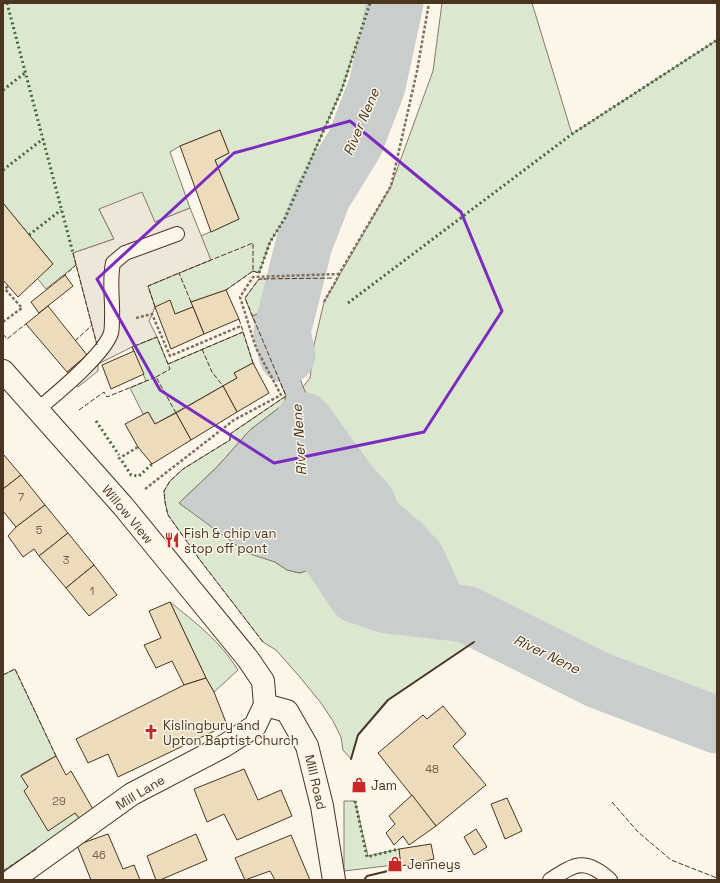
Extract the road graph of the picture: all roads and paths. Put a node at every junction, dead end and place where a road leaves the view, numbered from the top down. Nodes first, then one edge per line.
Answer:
1 (429, 3) edge
2 (177, 234) dead end
3 (339, 274) junction
4 (8, 286) dead end
5 (324, 302) dead end
6 (3, 322) edge
7 (112, 322) junction
8 (241, 326) dead end
9 (3, 371) edge
10 (37, 410) junction
11 (123, 506) junction
12 (265, 705) junction
13 (12, 880) edge
14 (334, 880) edge
15 (550, 880) edge
16 (610, 880) edge

1 - 3 path
2 - 7 lane
3 - 5 path
3 - 11 path
4 - 6 path
7 - 8 path
7 - 10 lane
9 - 10 street, Willow View
10 - 11 street, Willow View
11 - 12 street, Willow View
12 - 13 street, Mill Lane
12 - 14 street, Mill Road
15 - 16 lane

